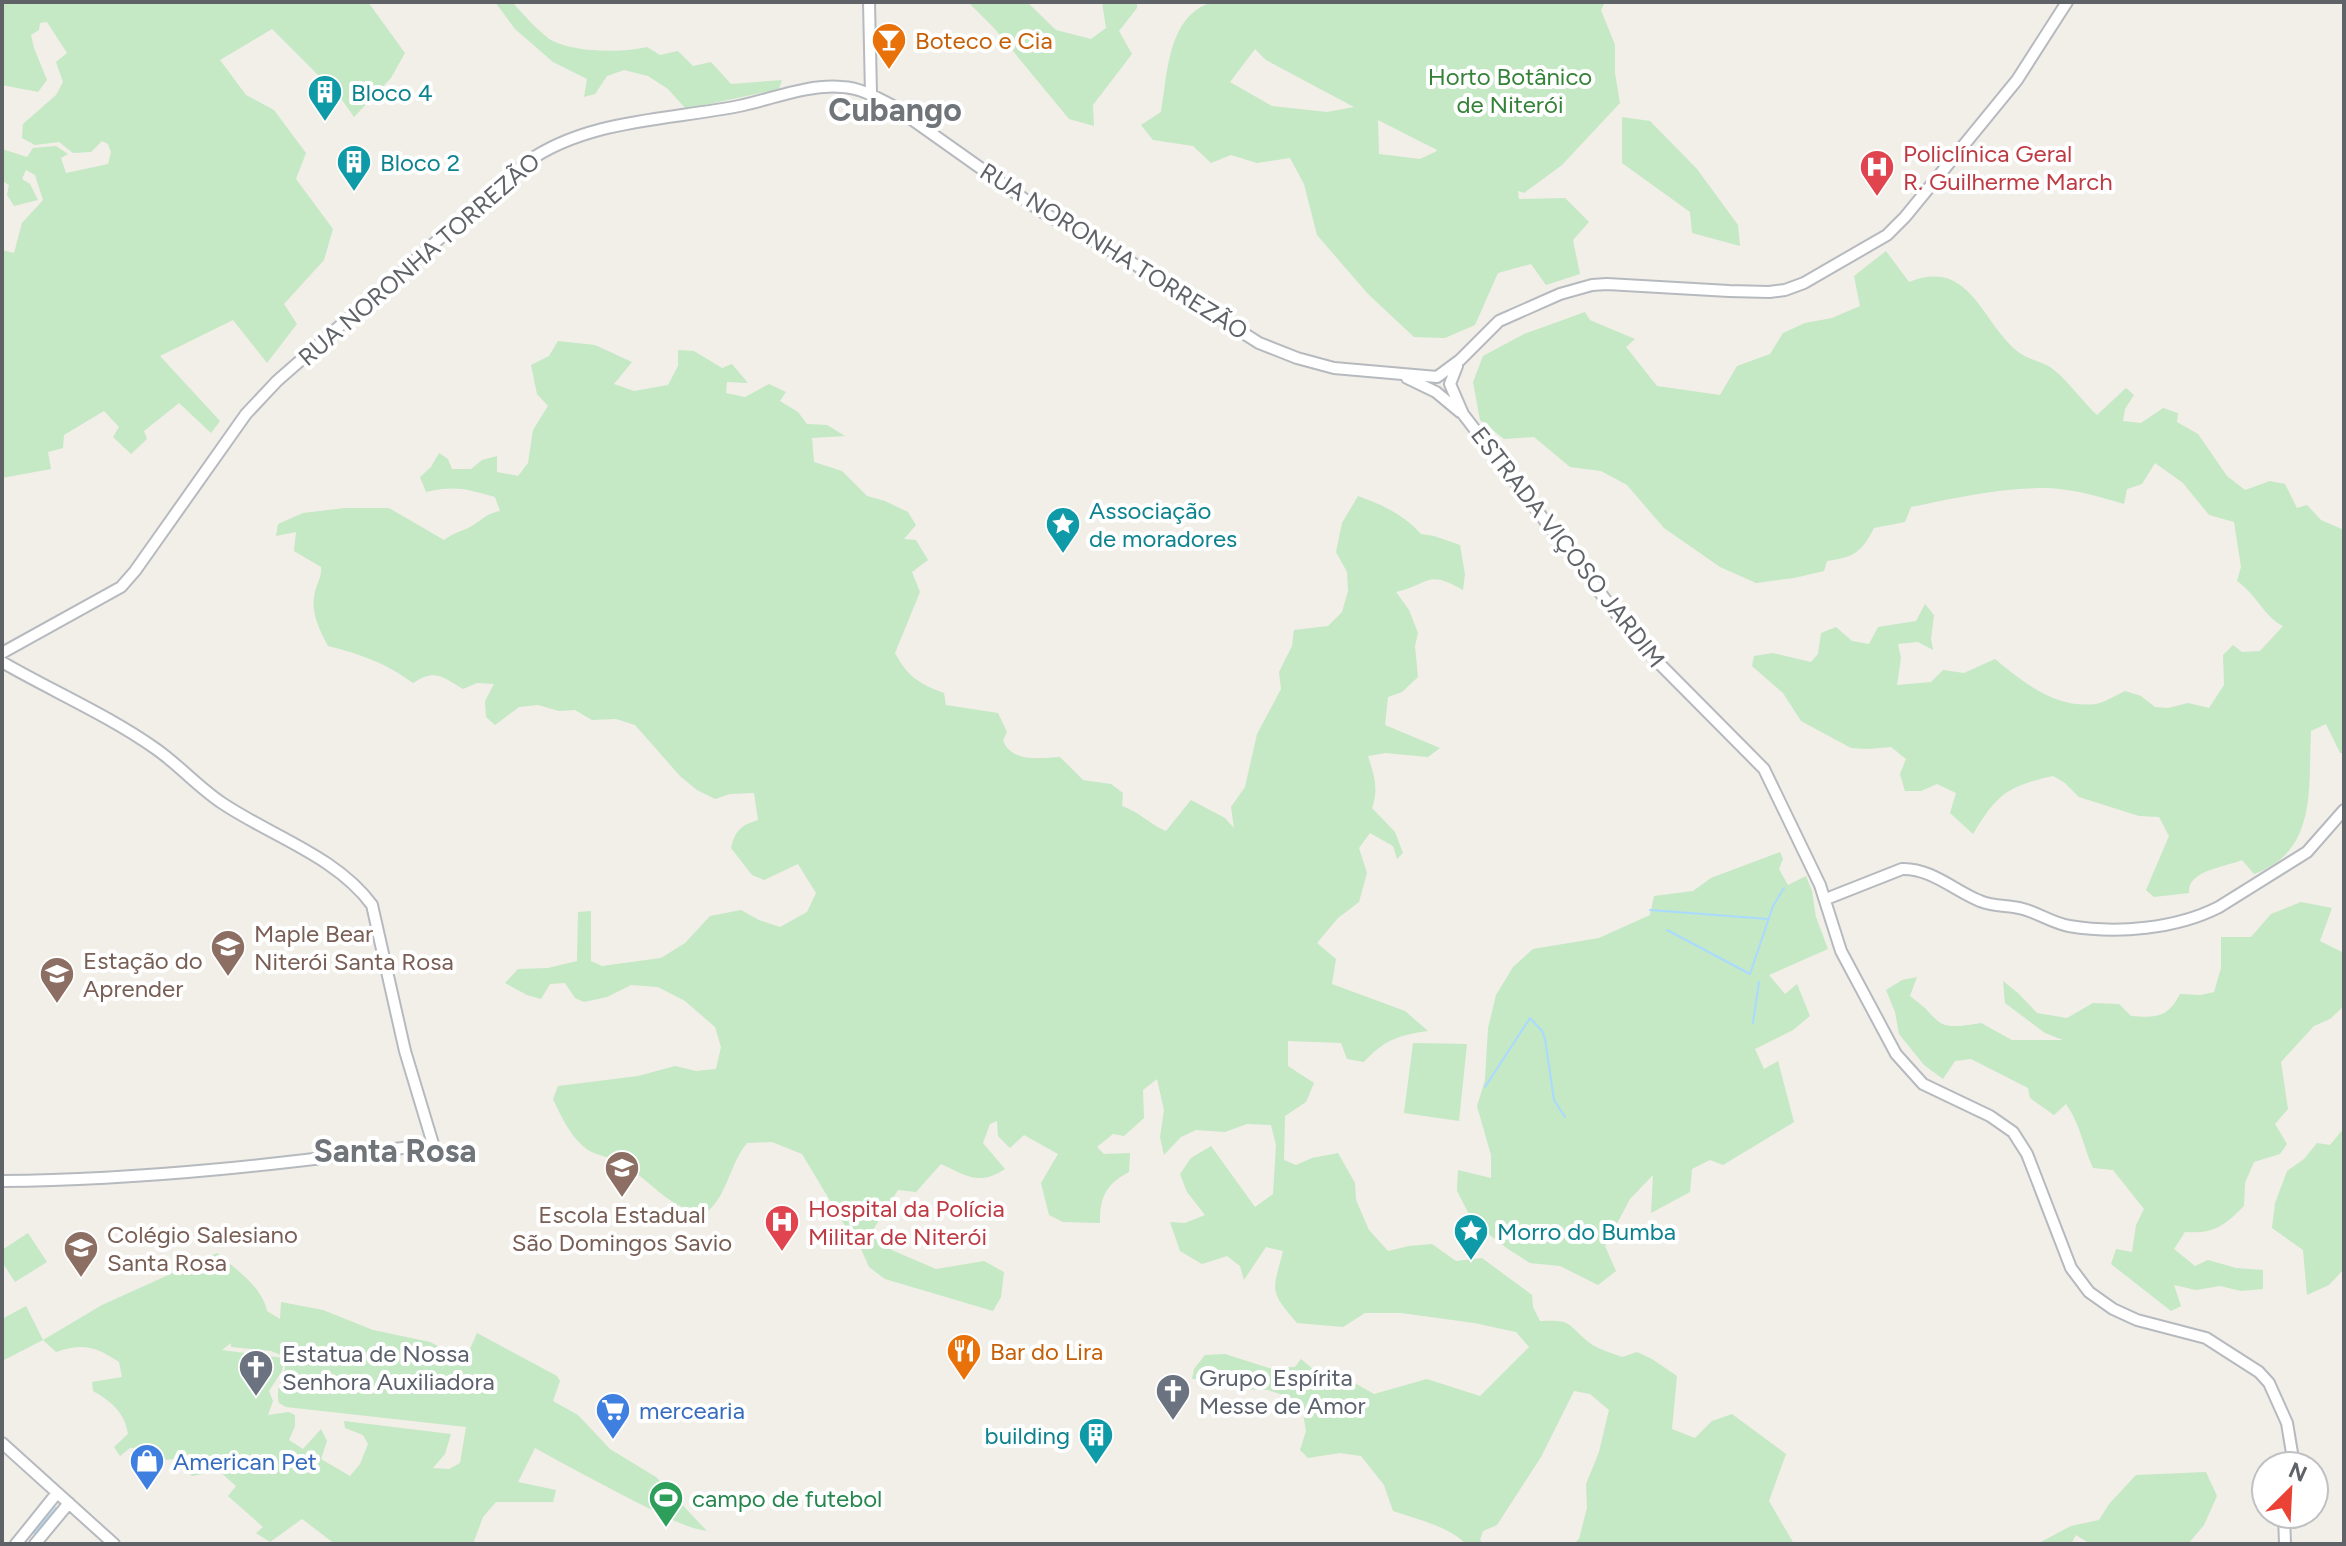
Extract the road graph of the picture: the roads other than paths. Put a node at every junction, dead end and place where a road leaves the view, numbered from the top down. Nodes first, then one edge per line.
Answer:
1 (869, 2) edge
2 (2067, 2) edge
3 (871, 94) junction
4 (1460, 360) junction
5 (1401, 375) junction
6 (1437, 377) junction
7 (1450, 384) junction
8 (1436, 392) junction
9 (1463, 414) junction
10 (2, 653) edge
11 (2, 662) edge
12 (2344, 810) edge
13 (1826, 899) junction
14 (2, 1181) edge
15 (2, 1443) edge
16 (2292, 1450) edge
17 (57, 1493) junction
18 (69, 1503) junction
19 (20, 1540) edge
20 (34, 1544) edge
21 (114, 1544) edge

1 - 3 main road
2 - 4 main road
3 - 5 main road, RUA NORONHA TORREZÃO
3 - 10 main road, RUA NORONHA TORREZÃO
4 - 6 main road
4 - 7 main road
5 - 6 main road, RUA NORONHA TORREZÃO
5 - 8 main road, RUA NORONHA TORREZÃO
6 - 7 main road
6 - 8 main road
7 - 8 main road
7 - 9 main road, ESTRADA VIÇOSO JARDIM
8 - 9 main road, ESTRADA VIÇOSO JARDIM
9 - 13 main road, ESTRADA VIÇOSO JARDIM
11 - 14 main road
12 - 13 main road
13 - 16 main road, ESTRADA VIÇOSO JARDIM
15 - 17 main road
17 - 18 main road
17 - 19 main road
18 - 20 main road
18 - 21 main road
19 - 20 main road

